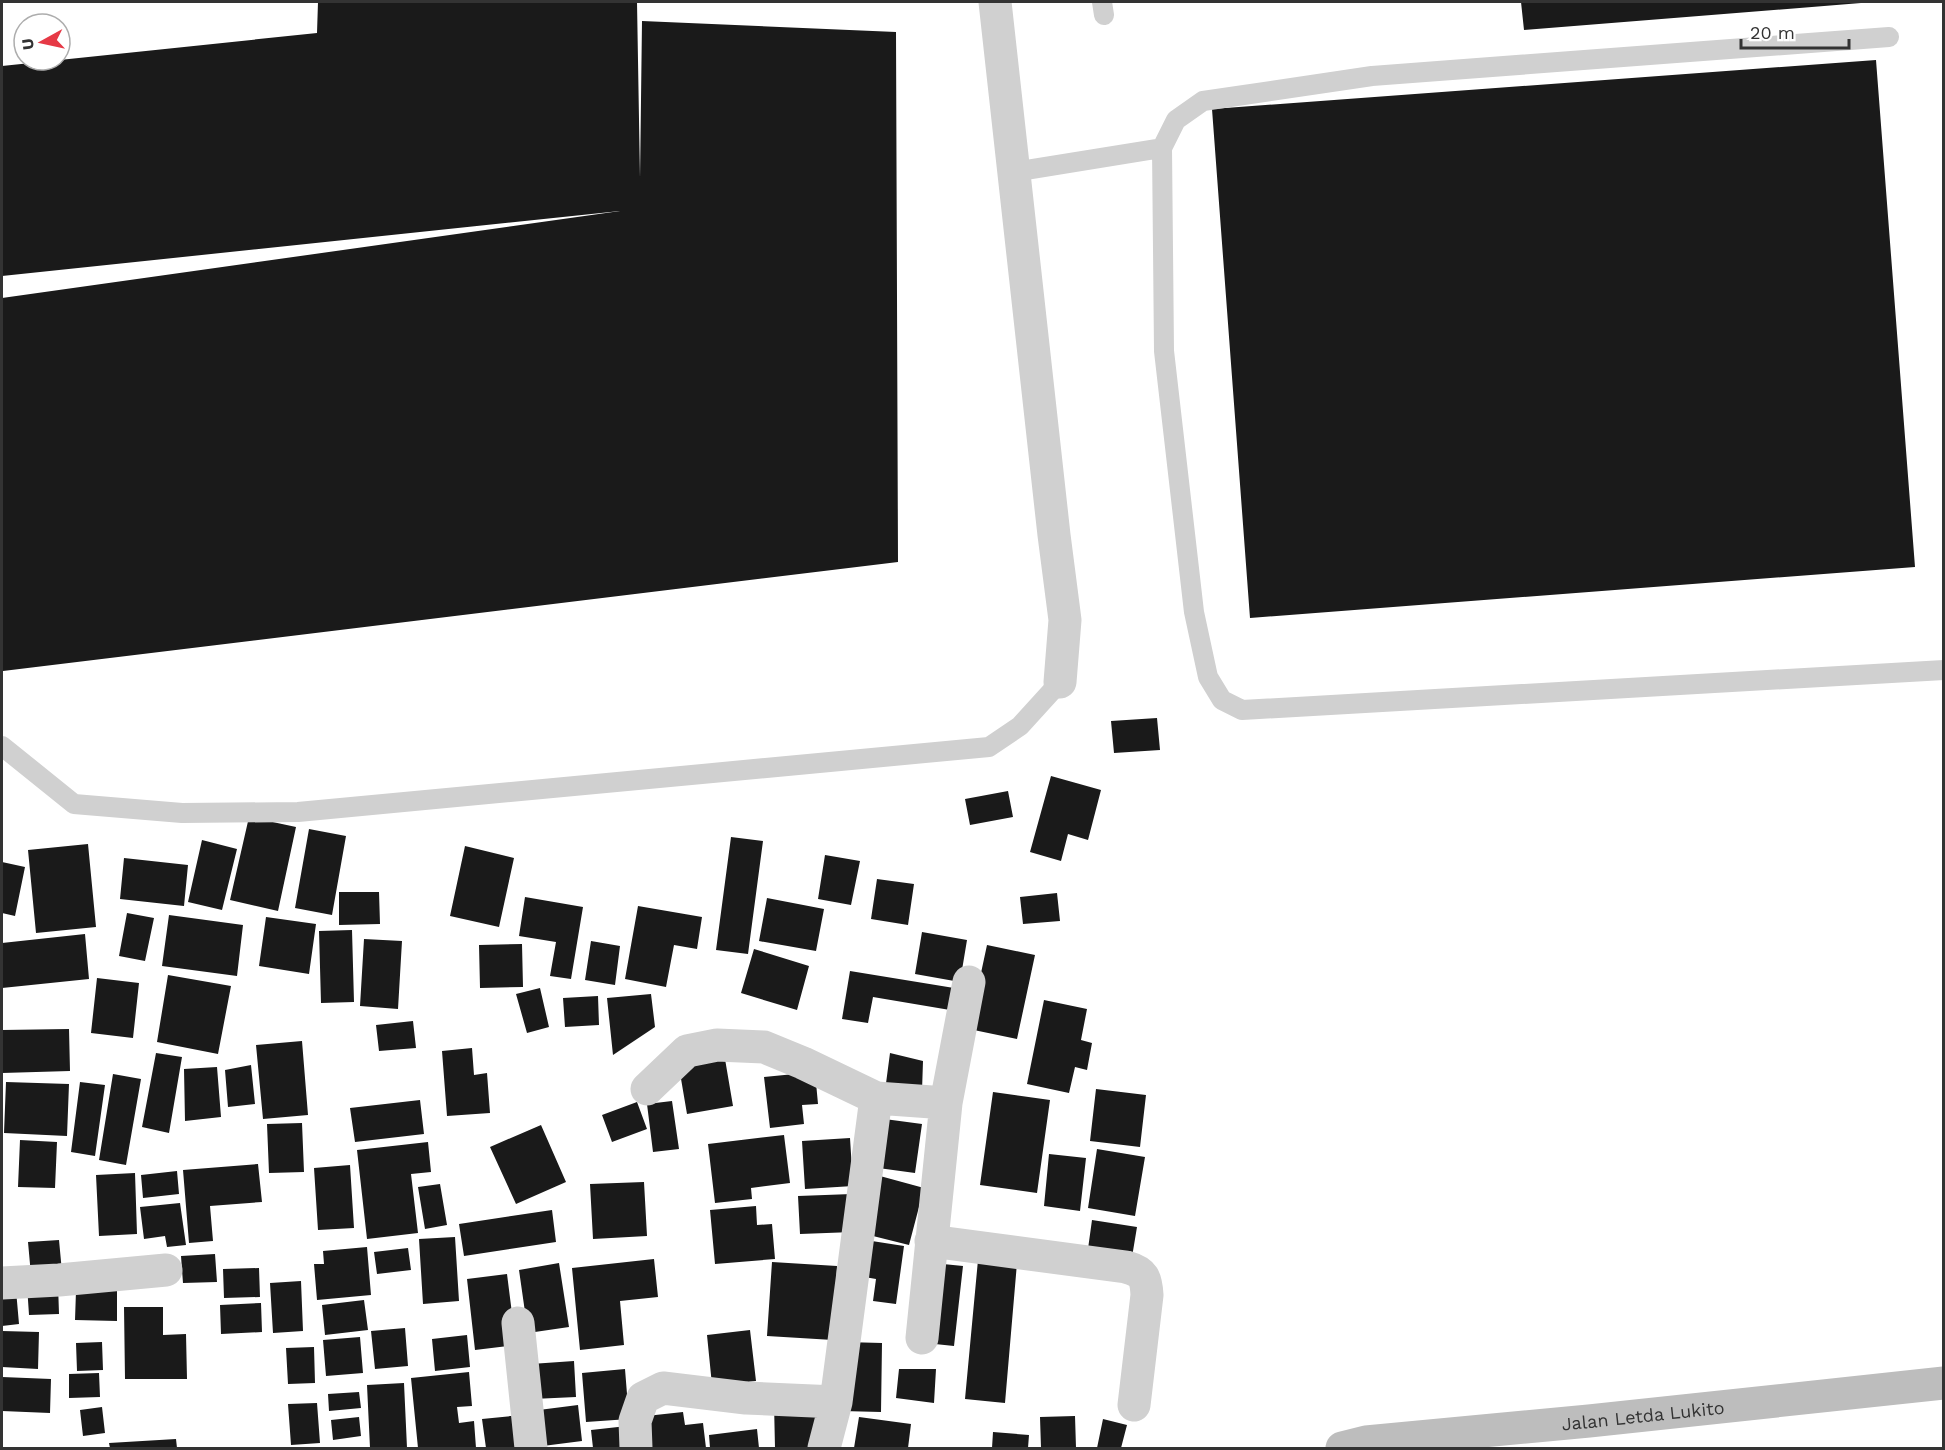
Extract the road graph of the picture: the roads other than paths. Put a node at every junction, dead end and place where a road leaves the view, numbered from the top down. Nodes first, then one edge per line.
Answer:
1 (995, 2) edge
2 (1889, 37) dead end
3 (1162, 148) junction
4 (1014, 172) junction
5 (1944, 669) edge
6 (1060, 682) joint
7 (2, 746) edge
8 (969, 982) dead end
9 (647, 1089) dead end
10 (876, 1098) junction
11 (946, 1103) junction
12 (931, 1241) junction
13 (166, 1270) dead end
14 (2, 1283) edge
15 (518, 1323) dead end
16 (922, 1338) dead end
17 (1944, 1383) edge
18 (836, 1402) junction
19 (1134, 1406) dead end
20 (531, 1449) edge
21 (636, 1449) edge
22 (824, 1449) edge
23 (1342, 1449) edge

1 - 4 street
2 - 3 lane
3 - 4 lane
3 - 5 lane
4 - 6 street
6 - 7 lane
8 - 11 street
9 - 10 street
10 - 11 street
10 - 18 street
11 - 12 street
12 - 16 street
12 - 19 street
13 - 14 street
15 - 20 street
17 - 23 street, Jalan Letda Lukito
18 - 21 street
18 - 22 street

